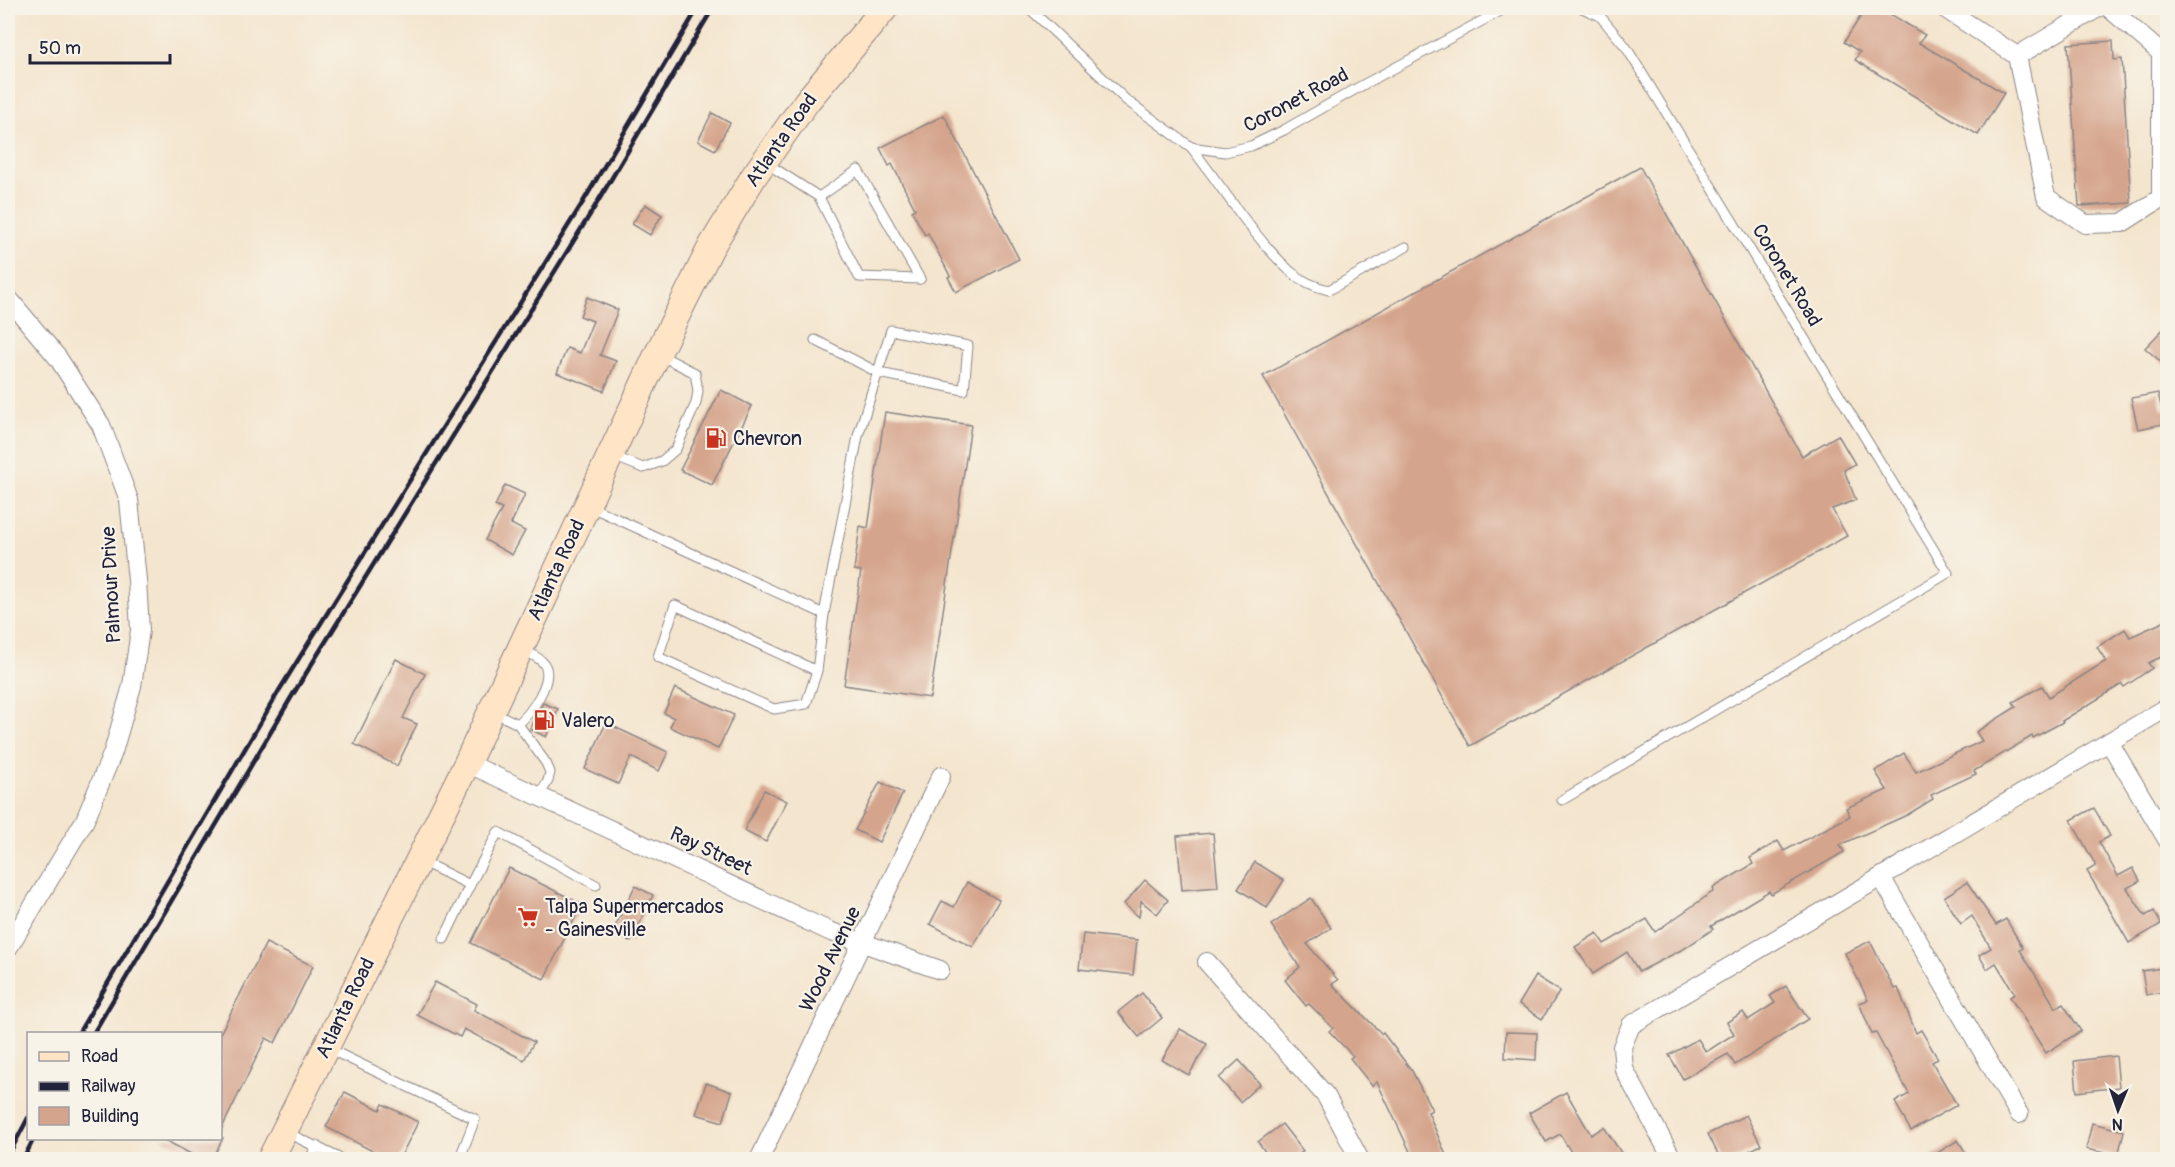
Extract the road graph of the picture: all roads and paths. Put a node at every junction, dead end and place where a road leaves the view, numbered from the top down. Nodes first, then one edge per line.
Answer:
1 (885, 8) edge
2 (1029, 8) edge
3 (1506, 8) edge
4 (1582, 8) edge
5 (1944, 8) edge
6 (2098, 8) edge
7 (2109, 8) edge
8 (2164, 53) edge
9 (2017, 56) junction
10 (1191, 147) junction
11 (764, 162) junction
12 (819, 197) junction
13 (1406, 247) dead end
14 (8, 298) edge
15 (815, 340) dead end
16 (658, 353) junction
17 (879, 373) junction
18 (610, 455) junction
19 (587, 505) junction
20 (824, 614) junction
21 (520, 648) junction
22 (817, 671) junction
23 (2168, 707) edge
24 (491, 711) junction
25 (518, 724) junction
26 (2109, 742) junction
27 (467, 763) junction
28 (941, 776) dead end
29 (539, 796) junction
30 (1562, 800) dead end
31 (2168, 841) edge
32 (419, 860) junction
33 (1881, 877) junction
34 (470, 885) junction
35 (596, 885) dead end
36 (444, 939) dead end
37 (863, 944) junction
38 (8, 948) edge
39 (1207, 962) dead end
40 (940, 970) dead end
41 (326, 1048) junction
42 (2019, 1114) dead end
43 (284, 1131) junction
44 (317, 1146) junction
45 (270, 1160) edge
46 (309, 1160) edge
47 (343, 1160) edge
48 (459, 1160) edge
49 (759, 1160) edge
50 (1360, 1160) edge
51 (1672, 1160) edge

1 - 11 main road, Atlanta Road
2 - 10 lane, Coronet Road
3 - 10 lane, Coronet Road
4 - 30 lane, Coronet Road
5 - 9 street
6 - 9 street
7 - 8 street
8 - 9 street
10 - 13 lane
11 - 12 lane
11 - 16 main road, Atlanta Road
12 - 12 lane
14 - 38 street, Palmour Drive
15 - 17 lane
16 - 18 main road, Atlanta Road
16 - 18 lane
17 - 17 lane
17 - 20 lane
18 - 19 main road, Atlanta Road
19 - 20 lane
19 - 21 main road, Atlanta Road
20 - 22 lane
21 - 24 main road, Atlanta Road
21 - 25 lane
22 - 22 lane
23 - 26 street
24 - 25 lane
24 - 27 main road, Atlanta Road
25 - 29 lane
26 - 31 street
26 - 33 street
27 - 29 street, Ray Street
27 - 32 main road, Atlanta Road
28 - 37 street, Wood Avenue
29 - 37 street, Ray Street
32 - 34 lane
32 - 41 main road, Atlanta Road
33 - 42 street
33 - 51 street
34 - 35 lane
34 - 36 lane
37 - 40 street, Ray Street
37 - 49 street, Wood Avenue
39 - 50 street
41 - 43 main road, Atlanta Road
41 - 48 lane
43 - 44 lane
43 - 45 main road, Atlanta Road
44 - 46 lane
44 - 47 lane

